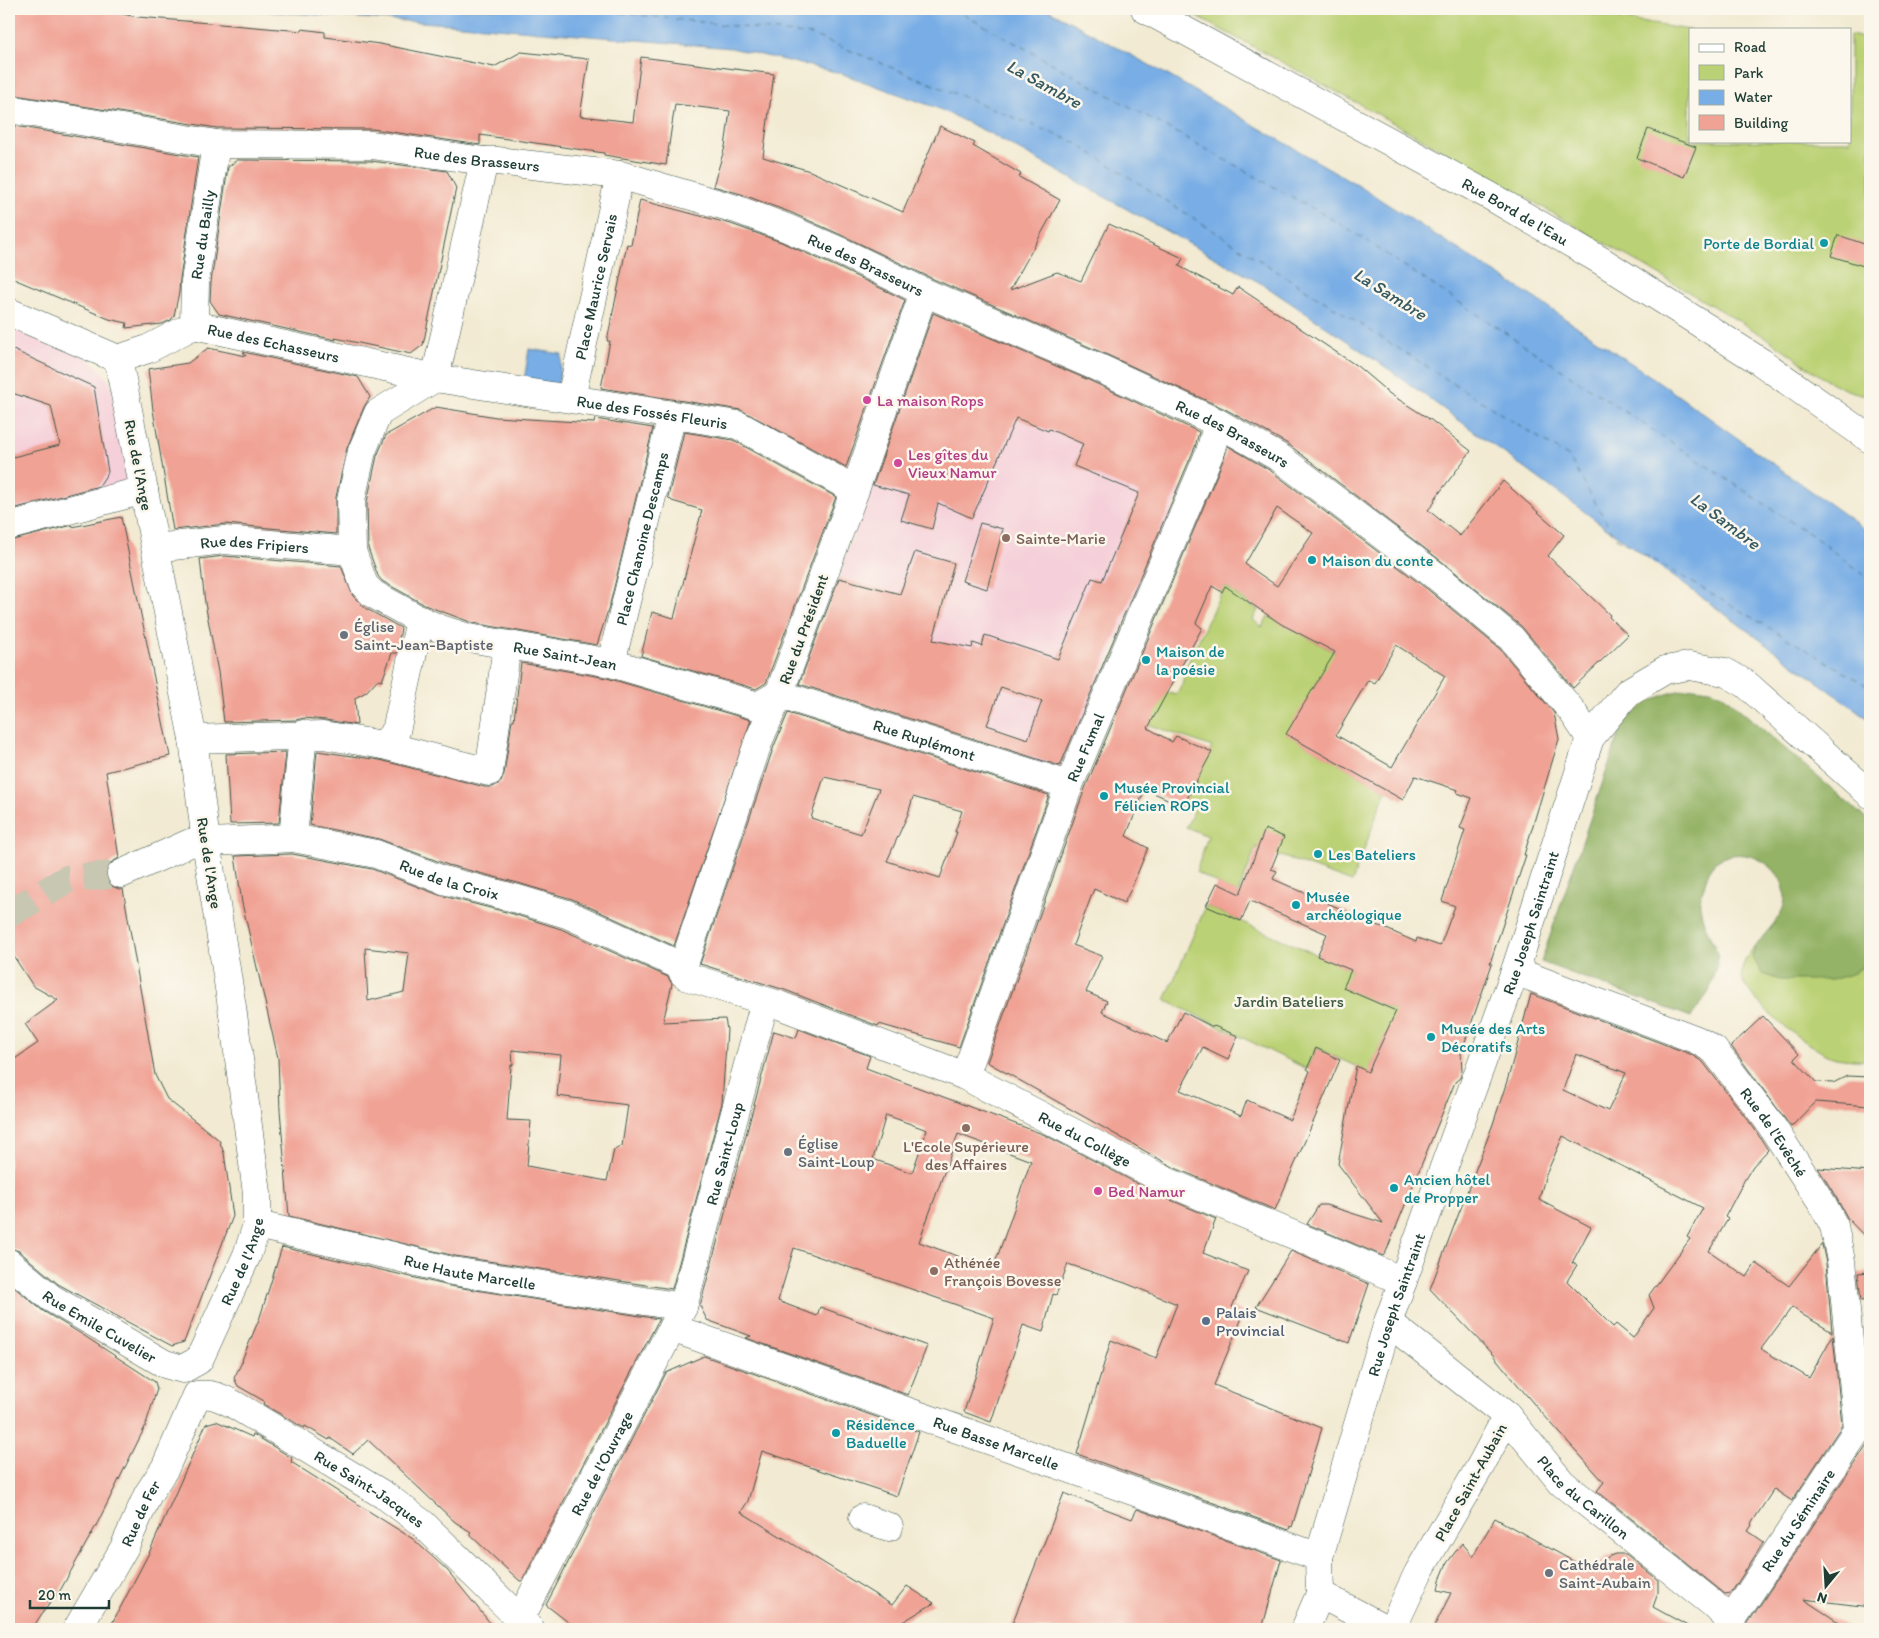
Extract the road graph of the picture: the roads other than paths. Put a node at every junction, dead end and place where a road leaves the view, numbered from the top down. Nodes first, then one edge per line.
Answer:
1 (1146, 9) edge
2 (9, 108) edge
3 (216, 144) junction
4 (484, 161) junction
5 (620, 174) junction
6 (924, 292) junction
7 (9, 312) edge
8 (194, 325) junction
9 (118, 359) junction
10 (435, 378) junction
11 (571, 398) junction
12 (672, 415) junction
13 (1218, 423) junction
14 (1870, 439) edge
15 (144, 490) junction
16 (855, 490) junction
17 (9, 526) edge
18 (156, 548) junction
19 (352, 550) junction
20 (420, 620) junction
21 (507, 646) junction
22 (611, 663) junction
23 (779, 694) junction
24 (303, 734) junction
25 (1590, 738) junction
26 (383, 745) junction
27 (187, 746) junction
28 (1070, 785) junction
29 (1870, 794) edge
30 (293, 838) junction
31 (206, 842) junction
32 (121, 874) tunnel mouth
33 (683, 967) junction
34 (1515, 971) junction
35 (765, 1001) junction
36 (965, 1076) junction
37 (257, 1225) junction
38 (9, 1264) edge
39 (1403, 1282) junction
40 (678, 1318) junction
41 (1388, 1322) junction
42 (199, 1360) joint
43 (198, 1394) joint
44 (1507, 1416) junction
45 (1864, 1426) edge
46 (863, 1518) dead end
47 (889, 1527) dead end
48 (1319, 1557) junction
49 (1320, 1594) junction
50 (1729, 1625) edge
51 (523, 1626) edge
52 (77, 1629) edge
53 (1305, 1629) edge
54 (1386, 1629) edge
55 (1392, 1629) edge

1 - 14 street, Rue Bord de l'Eau
2 - 3 street, Rue des Brasseurs
3 - 4 street, Rue des Brasseurs
3 - 8 street, Rue du Bailly
4 - 5 street, Rue des Brasseurs
4 - 10 street
5 - 6 street, Rue des Brasseurs
5 - 11 street, Place Maurice Servais
6 - 13 street, Rue des Brasseurs
6 - 16 street, Rue du Président
7 - 9 street
8 - 9 street, Rue des Echasseurs
8 - 10 street, Rue des Echasseurs
9 - 15 street, Rue de l'Ange
10 - 11 street, Rue des Fossés Fleuris
10 - 19 street, Rue Saint-Jean
11 - 12 street, Rue des Fossés Fleuris
12 - 16 street, Rue des Fossés Fleuris
12 - 22 street, Place Chanoine Descamps
13 - 25 street, Rue des Brasseurs
13 - 28 street, Rue Fumal
15 - 17 street
15 - 18 street, Rue de l'Ange
16 - 23 street, Rue du Président
18 - 19 street, Rue des Fripiers
18 - 27 street, Rue de l'Ange
19 - 20 street, Rue Saint-Jean
20 - 21 street, Rue Saint-Jean
20 - 26 street
21 - 22 street, Rue Saint-Jean
21 - 26 street
22 - 23 street, Rue Saint-Jean
23 - 28 street, Rue Ruplémont
23 - 33 street, Rue du Président
24 - 26 street
24 - 27 street
24 - 30 street
25 - 29 street, Rue Joseph Saintraint
25 - 34 street, Rue Joseph Saintraint
27 - 31 street, Rue de l'Ange
28 - 36 street, Rue Fumal
30 - 31 street, Rue de la Croix
30 - 33 street, Rue de la Croix
31 - 32 street, Rue de la Croix
31 - 37 street, Rue de l'Ange
33 - 35 street, Rue de la Croix
34 - 39 street, Rue Joseph Saintraint
34 - 45 street, Rue de l'Evêché
35 - 36 street, Rue du Collège
35 - 40 street, Rue Saint-Loup
36 - 39 street, Rue du Collège
37 - 40 street, Rue Haute Marcelle
37 - 42 street, Rue de l'Ange
38 - 42 street, Rue Emile Cuvelier
39 - 41 street, Rue Joseph Saintraint
40 - 48 street, Rue Basse Marcelle
40 - 51 street, Rue de l'Ouvrage
41 - 44 street, Place Saint-Aubain
41 - 48 street, Rue Joseph Saintraint
43 - 51 street, Rue Saint-Jacques
43 - 52 street, Rue de Fer
44 - 50 street, Place du Carillon
44 - 55 street, Place Saint-Aubain
45 - 50 street, Rue du Séminaire
46 - 47 street
48 - 49 street, Rue Joseph Saintraint
49 - 53 street
49 - 54 street

